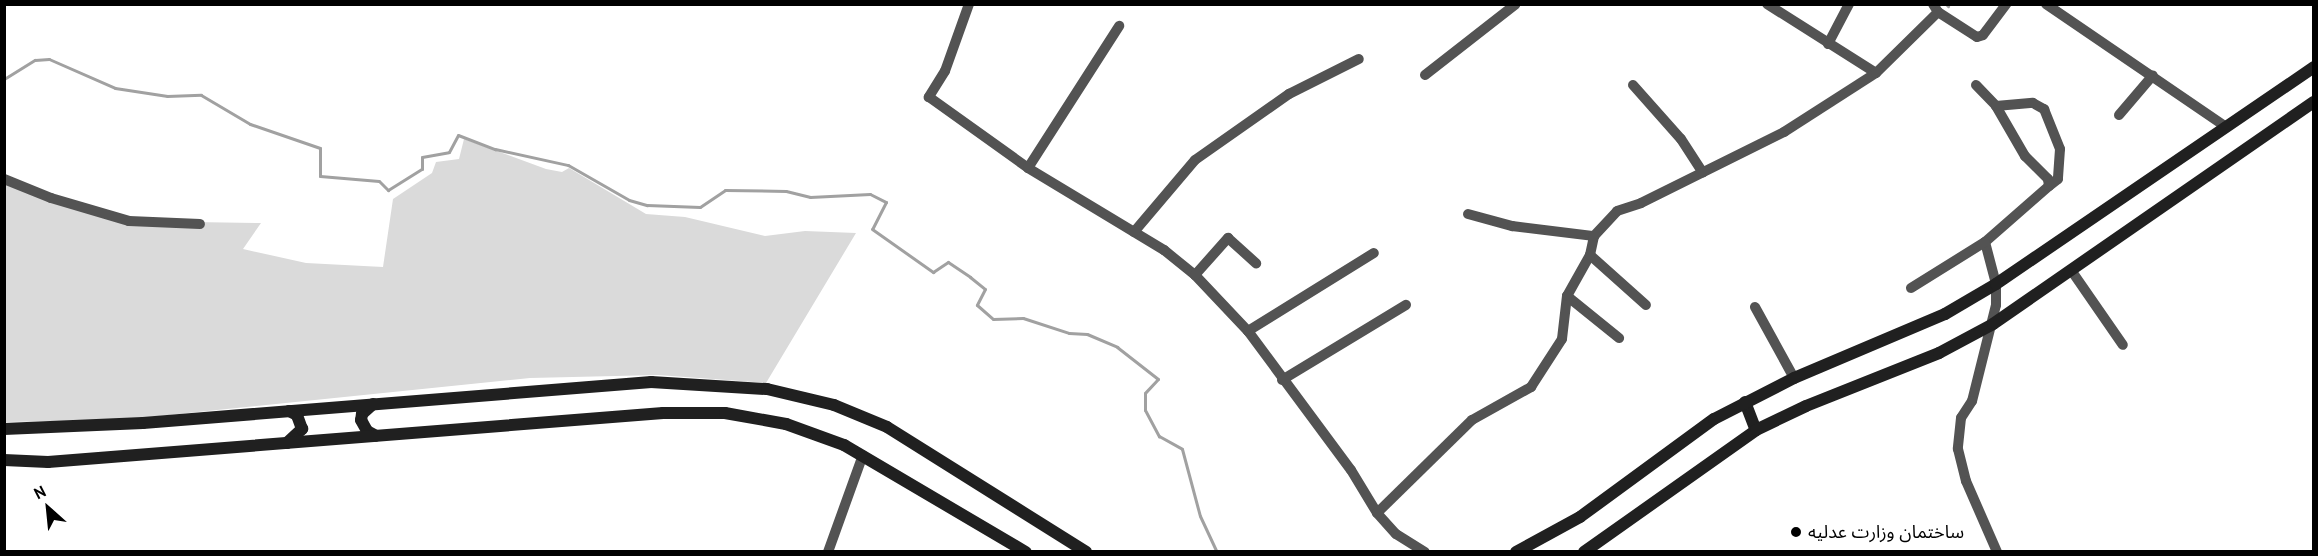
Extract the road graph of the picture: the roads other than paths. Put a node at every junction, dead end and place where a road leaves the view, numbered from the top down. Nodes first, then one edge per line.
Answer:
1 (969, 4) edge
2 (1516, 4) edge
3 (1849, 4) edge
4 (2006, 4) edge
5 (2046, 4) edge
6 (1768, 5) edge
7 (1935, 8) edge
8 (1119, 26) dead end
9 (1828, 44) junction
10 (1359, 59) dead end
11 (2313, 67) edge
12 (1876, 73) junction
13 (1425, 75) dead end
14 (2152, 75) junction
15 (1634, 85) dead end
16 (1976, 85) dead end
17 (2313, 102) edge
18 (1996, 106) junction
19 (2119, 115) dead end
20 (2225, 126) junction
21 (1028, 168) junction
22 (1703, 173) junction
23 (4, 179) edge
24 (2049, 186) junction
25 (1468, 214) dead end
26 (200, 224) dead end
27 (1134, 232) junction
28 (1594, 236) junction
29 (1985, 242) junction
30 (1374, 253) dead end
31 (1590, 255) junction
32 (1256, 263) dead end
33 (2071, 270) junction
34 (1195, 276) junction
35 (1996, 284) junction
36 (1911, 288) dead end
37 (1567, 296) junction
38 (1406, 304) dead end
39 (1646, 304) dead end
40 (1755, 308) dead end
41 (1993, 324) junction
42 (1248, 332) junction
43 (1619, 338) dead end
44 (2123, 345) dead end
45 (1794, 378) junction
46 (1282, 380) junction
47 (1745, 402) junction
48 (374, 404) junction
49 (289, 411) junction
50 (4, 429) edge
51 (1756, 430) junction
52 (376, 436) junction
53 (286, 443) junction
54 (863, 455) junction
55 (4, 460) edge
56 (1377, 513) junction
57 (828, 552) edge
58 (1026, 552) edge
59 (1086, 552) edge
60 (1425, 552) edge
61 (1516, 552) edge
62 (1584, 552) edge
63 (1997, 552) edge

1 - 21 street
2 - 13 street
3 - 9 street
4 - 7 street
5 - 14 street
6 - 9 street
7 - 12 street
8 - 21 street
9 - 12 street
10 - 27 street
11 - 20 street
12 - 22 street
14 - 19 street
14 - 20 street
15 - 22 street
16 - 18 street
17 - 33 street
18 - 24 street
18 - 24 street
20 - 35 street
21 - 27 street
22 - 28 street
23 - 26 street
24 - 29 street
25 - 28 street
27 - 34 street
28 - 31 street
29 - 35 street
29 - 36 street
30 - 42 street
31 - 37 street
31 - 39 street
32 - 34 street
33 - 41 street
33 - 44 street
34 - 42 street
35 - 41 street
35 - 45 street
37 - 43 street
37 - 56 street
38 - 46 street
40 - 45 street
41 - 51 street
41 - 63 street
42 - 46 street
45 - 47 street
46 - 56 street
47 - 51 street
47 - 61 street
48 - 49 street
48 - 52 street
48 - 59 street
49 - 50 street
49 - 53 street
51 - 62 street
52 - 53 street
52 - 54 street
53 - 55 street
54 - 57 street
54 - 58 street
56 - 60 street

